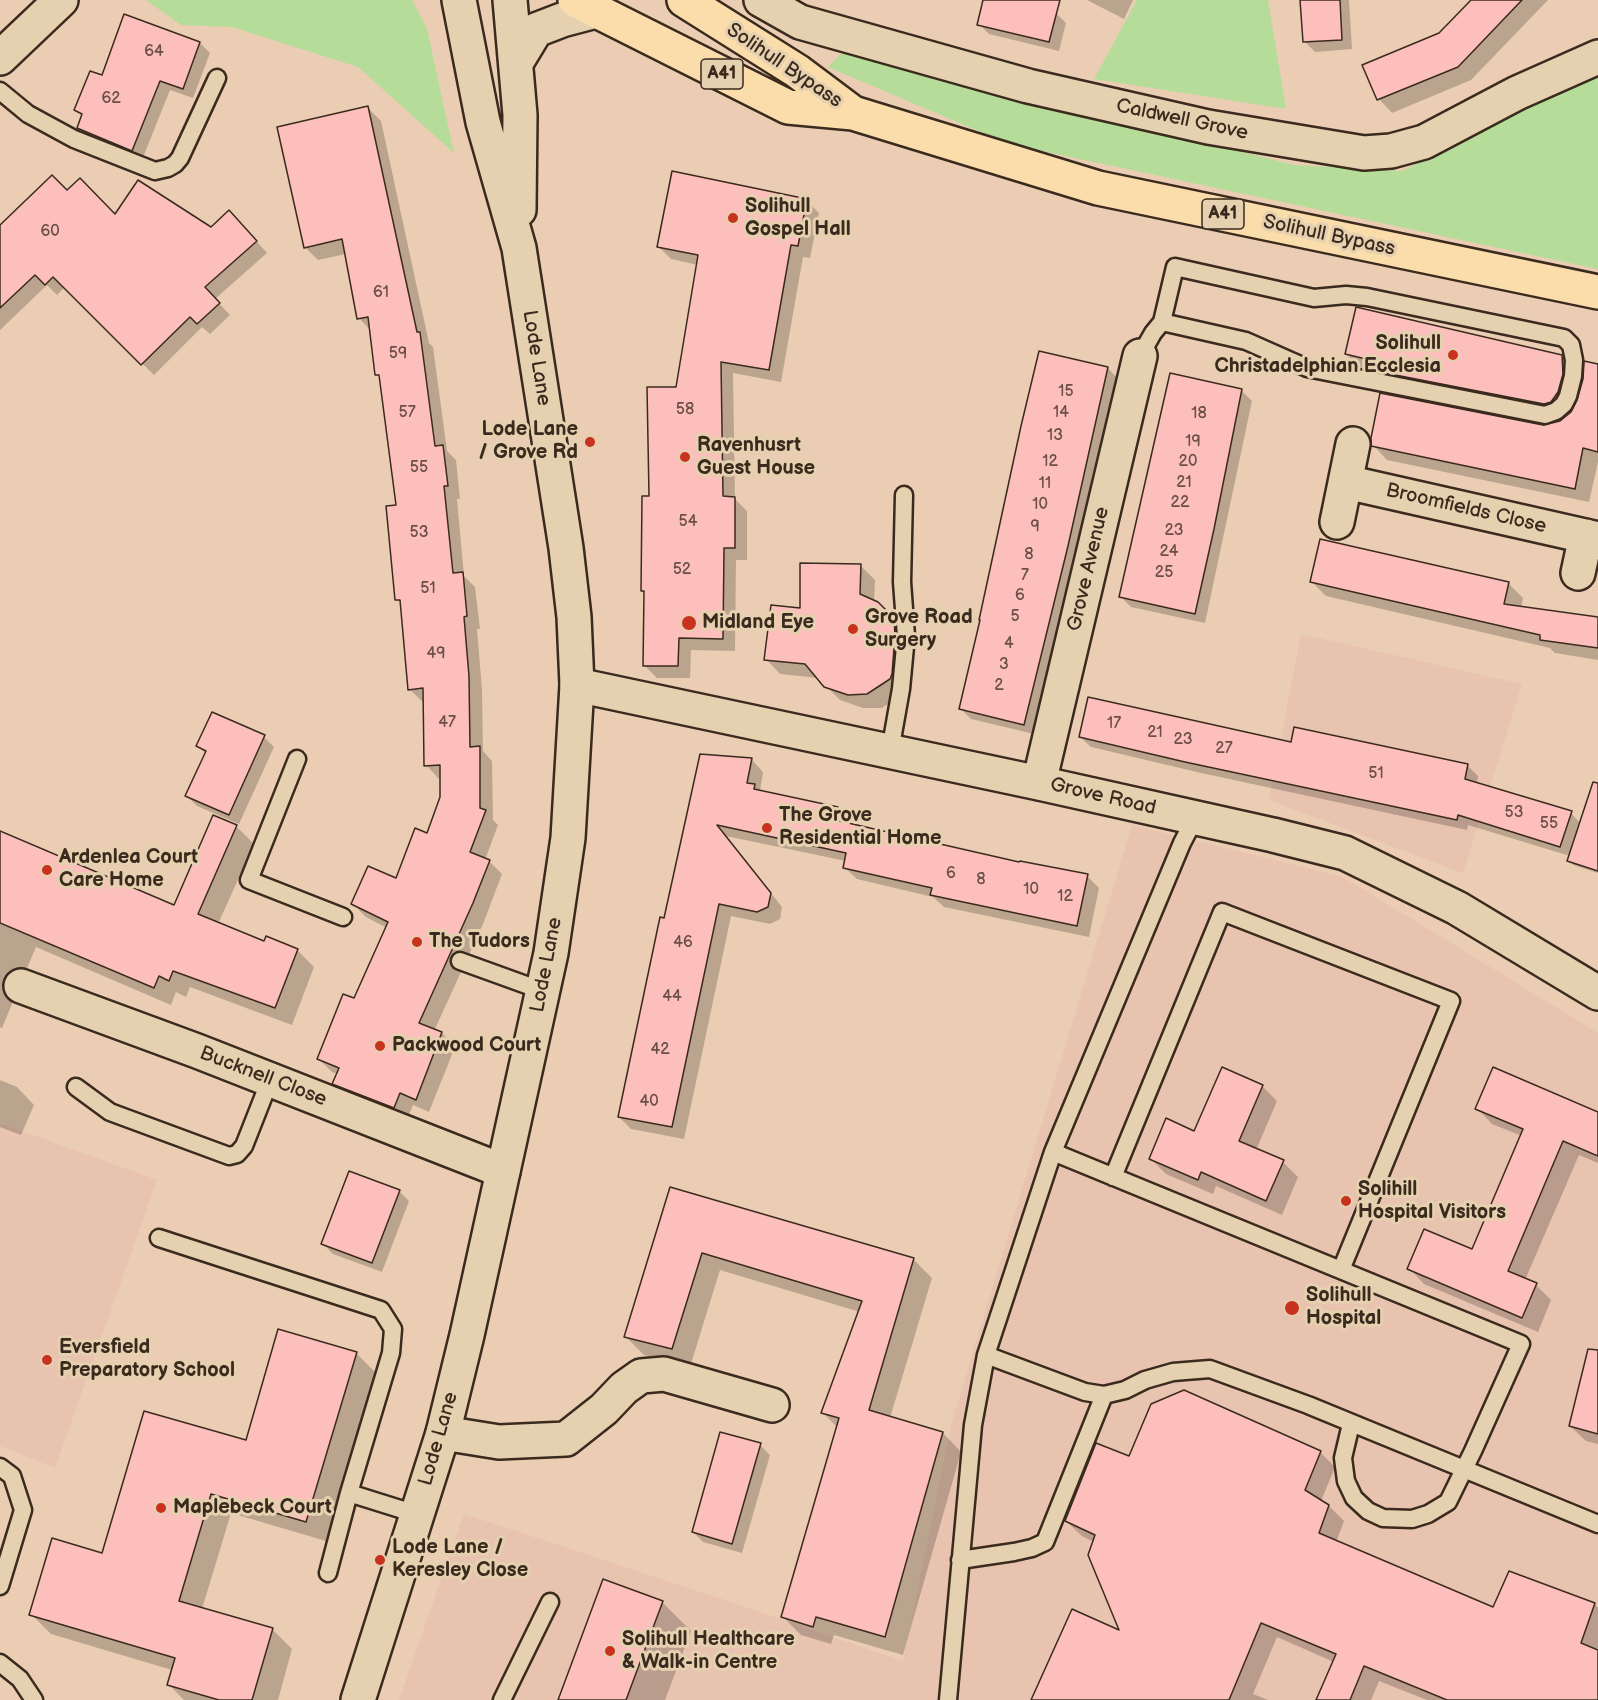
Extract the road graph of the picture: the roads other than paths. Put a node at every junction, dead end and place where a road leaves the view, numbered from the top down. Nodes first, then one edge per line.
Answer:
1 (61, 0) edge
2 (459, 0) edge
3 (510, 0) edge
4 (684, 0) edge
5 (761, 0) edge
6 (586, 5) edge
7 (1598, 57) edge
8 (0, 58) edge
9 (516, 63) junction
10 (217, 78) dead end
11 (0, 91) edge
12 (854, 113) junction
13 (519, 248) junction
14 (1598, 292) edge
15 (1161, 322) junction
16 (1140, 356) joint
17 (1353, 444) dead end
18 (1346, 482) junction
19 (904, 495) dead end
20 (1337, 522) dead end
21 (1592, 538) edge
22 (1578, 573) dead end
23 (577, 686) junction
24 (890, 751) junction
25 (297, 759) dead end
26 (1039, 783) junction
27 (1195, 818) junction
28 (343, 917) dead end
29 (460, 961) dead end
30 (21, 986) dead end
31 (543, 991) junction
32 (1598, 993) edge
33 (270, 1080) junction
34 (76, 1087) dead end
35 (1053, 1152) junction
36 (504, 1171) junction
37 (1113, 1177) junction
38 (159, 1238) dead end
39 (1341, 1270) junction
40 (986, 1355) junction
41 (1104, 1395) junction
42 (772, 1405) dead end
43 (1351, 1424) junction
44 (444, 1433) junction
45 (0, 1467) edge
46 (1465, 1469) junction
47 (349, 1493) junction
48 (416, 1514) junction
49 (1598, 1524) edge
50 (960, 1560) junction
51 (328, 1573) dead end
52 (0, 1586) edge
53 (550, 1602) dead end
54 (0, 1663) edge
55 (34, 1700) edge
56 (358, 1700) edge
57 (502, 1700) edge
58 (948, 1700) edge

1 - 8 street
2 - 13 street, Lode Lane
3 - 9 street, Lode Lane
4 - 12 highway, Solihull Bypass / A41
5 - 7 street, Caldwell Grove
6 - 9 street
6 - 12 highway, Solihull Bypass / A41
9 - 13 street, Lode Lane
10 - 11 lane
12 - 14 highway, Solihull Bypass / A41
13 - 23 street, Lode Lane
15 - 15 lane
15 - 16 lane
16 - 26 street, Grove Avenue
17 - 18 street
18 - 20 street
18 - 21 street, Broomfields Close
19 - 24 lane
21 - 22 street, Broomfields Close
23 - 24 street, Grove Road
23 - 31 street, Lode Lane
24 - 26 street, Grove Road
25 - 28 lane
26 - 27 street, Grove Road
27 - 32 street, Grove Road
27 - 35 lane
29 - 31 lane
30 - 33 street, Bucknell Close
31 - 36 street, Lode Lane
33 - 34 lane
33 - 36 street, Bucknell Close
35 - 37 lane
35 - 40 lane
36 - 44 street, Lode Lane
37 - 39 lane
37 - 39 lane
38 - 47 lane
39 - 46 lane
40 - 41 lane
40 - 50 lane
41 - 43 lane
41 - 50 lane
42 - 44 street
43 - 46 lane
43 - 46 lane
44 - 48 street, Lode Lane
45 - 52 lane
46 - 49 lane
47 - 48 lane
47 - 51 lane
48 - 56 street, Lode Lane
50 - 58 lane
53 - 57 lane
54 - 55 lane

